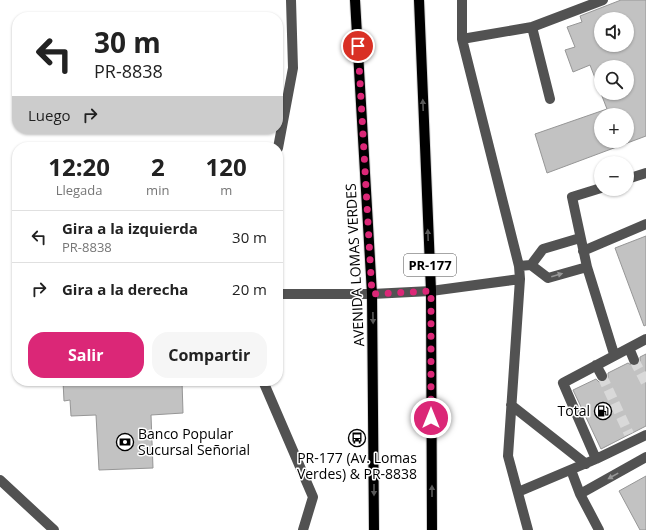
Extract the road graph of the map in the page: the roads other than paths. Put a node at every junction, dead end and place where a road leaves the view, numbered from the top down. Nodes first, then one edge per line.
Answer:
1 (291, 0) edge
2 (355, 0) edge
3 (419, 0) edge
4 (462, 0) edge
5 (603, 0) edge
6 (532, 27) junction
7 (462, 39) junction
8 (550, 99) dead end
9 (283, 121) edge
10 (646, 173) edge
11 (634, 177) edge
12 (594, 190) edge
13 (646, 224) edge
14 (580, 238) junction
15 (583, 251) junction
16 (531, 265) junction
17 (519, 266) junction
18 (587, 266) junction
19 (520, 279) junction
20 (431, 291) junction
21 (283, 294) edge
22 (372, 294) junction
23 (646, 339) edge
24 (629, 348) junction
25 (614, 354) junction
26 (634, 360) tunnel mouth
27 (596, 365) junction
28 (602, 376) tunnel mouth
29 (266, 386) edge
30 (511, 405) junction
31 (646, 435) edge
32 (646, 458) edge
33 (596, 459) junction
34 (586, 464) junction
35 (571, 470) junction
36 (0, 480) edge
37 (518, 492) junction
38 (580, 494) junction
39 (54, 530) edge
40 (303, 530) edge
41 (374, 530) edge
42 (432, 530) edge
43 (528, 530) edge
44 (599, 530) edge

1 - 9 street
2 - 22 main road, AVENIDA LOMAS VERDES
20 -> 3 main road, PR-177
4 - 7 street
5 - 6 street
6 - 7 street
6 - 8 street
7 - 17 street
10 - 11 street
12 - 14 street
13 - 15 street
14 - 15 street
14 - 16 street
15 - 18 street
16 - 17 street
16 -> 18 street
17 - 19 street
18 - 25 street
19 - 20 street
19 - 30 street
20 - 22 street
42 -> 20 main road, PR-177
21 - 22 street
22 -> 41 main road, AVENIDA LOMAS VERDES
23 - 24 street
24 - 25 street
24 - 26 street
25 - 27 street
27 - 28 street
27 - 33 street
29 - 40 street
30 - 34 street
30 - 37 street
31 - 33 street
32 -> 38 street
33 - 34 street
34 - 35 street
35 - 37 street
35 - 38 street
36 - 39 street
37 - 43 street
38 - 44 street

